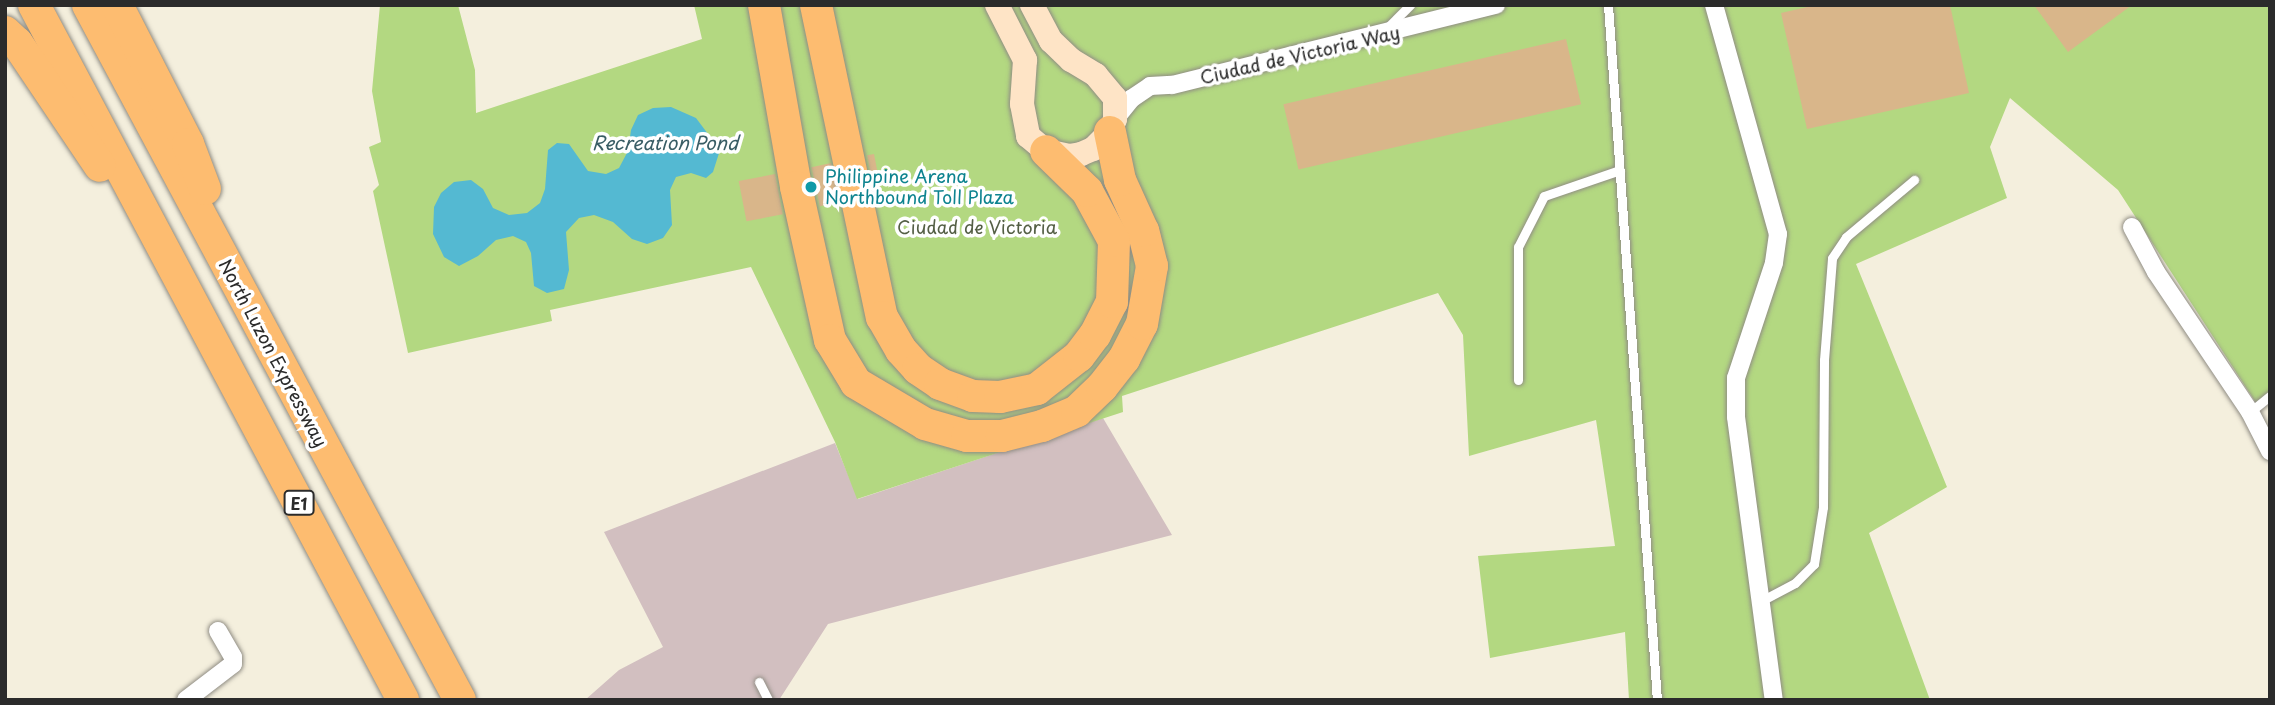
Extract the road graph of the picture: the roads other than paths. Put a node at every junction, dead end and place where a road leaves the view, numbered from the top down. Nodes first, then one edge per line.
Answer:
1 (34, 5) edge
2 (88, 5) edge
3 (117, 5) edge
4 (764, 5) edge
5 (816, 5) edge
6 (997, 5) edge
7 (1032, 5) edge
8 (1410, 5) edge
9 (1496, 5) edge
10 (1608, 5) edge
11 (1714, 5) edge
12 (5, 32) edge
13 (1378, 37) junction
14 (1112, 126) junction
15 (1046, 151) junction
16 (1620, 170) junction
17 (1914, 180) dead end
18 (2132, 227) dead end
19 (196, 307) junction
20 (258, 324) junction
21 (1518, 380) dead end
22 (2270, 396) edge
23 (2250, 412) junction
24 (2270, 451) edge
25 (1761, 601) junction
26 (218, 631) dead end
27 (759, 682) dead end
28 (186, 700) edge
29 (403, 700) edge
30 (460, 700) edge
31 (768, 700) edge
32 (1657, 700) edge
33 (1774, 700) edge

1 - 19 highway, E1
2 - 20 highway, North Luzon Expressway
3 - 20 highway
4 - 14 highway
5 - 15 highway
6 - 15 main road
7 - 14 main road
8 - 13 lane
9 - 13 street, Ciudad de Victoria Way
10 - 16 lane
11 - 25 street
12 - 19 highway
13 - 14 street, Ciudad de Victoria Way
14 - 15 main road
16 - 21 lane
16 - 32 lane
17 - 25 lane
18 - 23 street
19 - 29 highway, E1
20 - 30 highway, North Luzon Expressway
22 - 23 lane
23 - 24 street
25 - 33 street
26 - 28 street
27 - 31 lane

